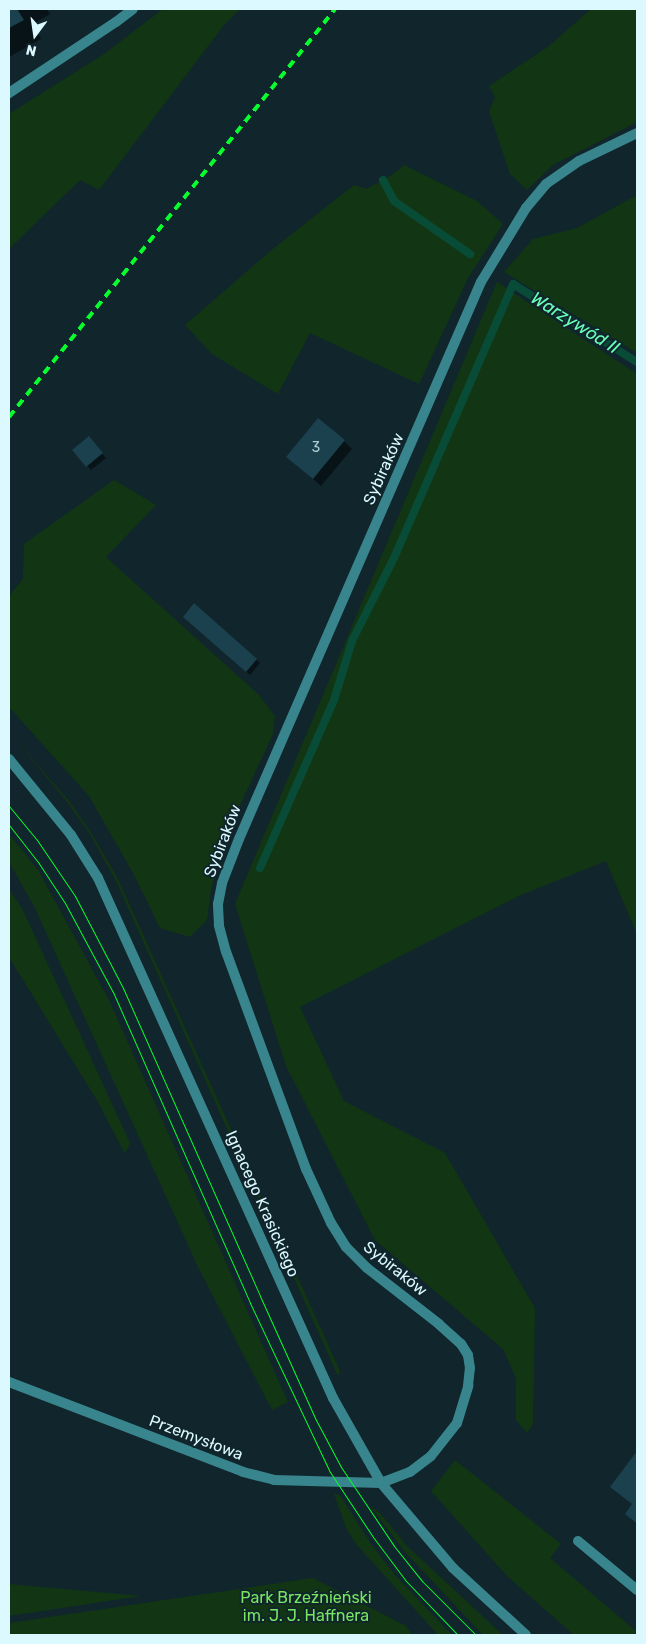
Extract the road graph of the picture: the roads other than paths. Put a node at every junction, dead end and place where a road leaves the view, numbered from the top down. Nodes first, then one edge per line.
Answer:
1 (133, 9) edge
2 (9, 93) edge
3 (637, 133) edge
4 (9, 759) edge
5 (9, 1382) edge
6 (381, 1483) junction
7 (578, 1541) dead end
8 (637, 1590) edge
9 (526, 1635) edge

1 - 2 street
3 - 6 street, Sybiraków
4 - 6 street, Ignacego Krasickiego
5 - 6 street, Przemysłowa
6 - 9 street, Ignacego Krasickiego
7 - 8 street

